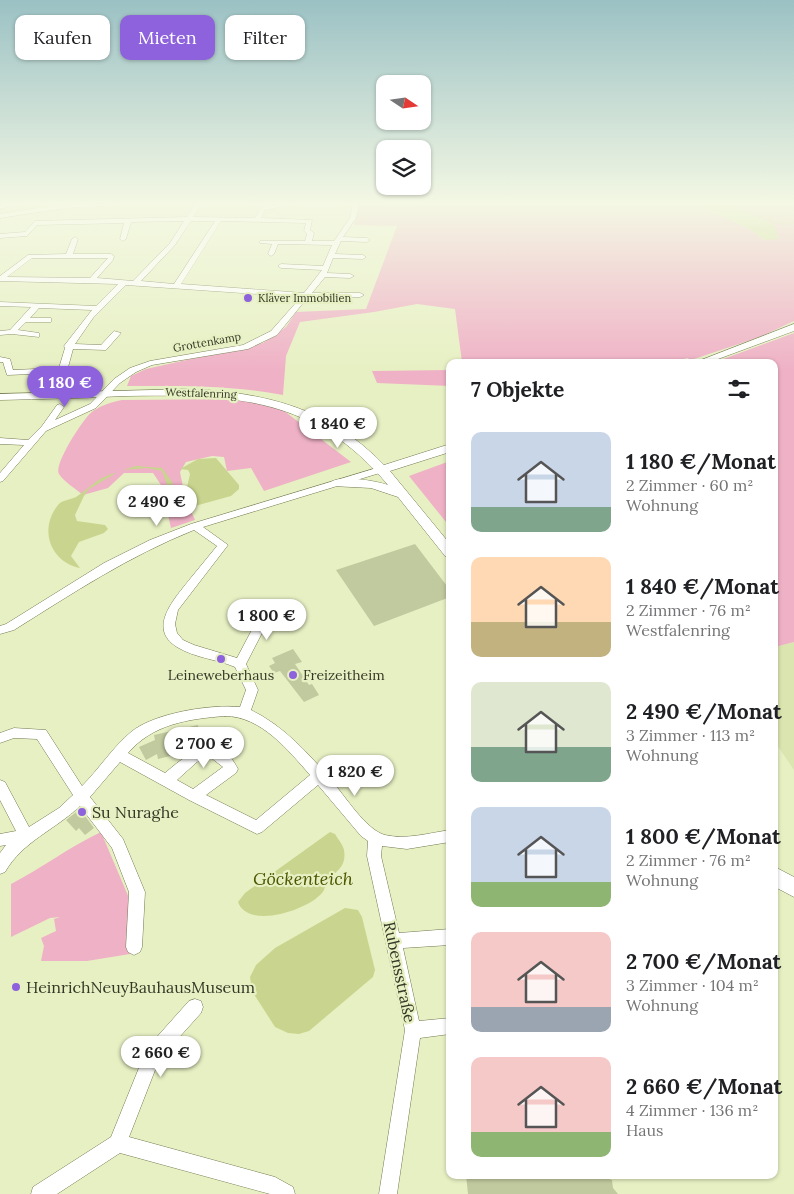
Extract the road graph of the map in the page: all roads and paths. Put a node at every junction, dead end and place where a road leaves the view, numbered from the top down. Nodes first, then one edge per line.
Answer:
1 (26, 259) edge
2 (111, 259) edge
3 (159, 259) edge
4 (193, 259) edge
5 (329, 259) edge
6 (281, 266) dead end
7 (325, 271) junction
8 (350, 276) dead end
9 (0, 279) edge
10 (92, 280) junction
11 (125, 281) junction
12 (136, 282) junction
13 (176, 285) junction
14 (306, 295) junction
15 (360, 295) dead end
16 (0, 304) edge
17 (37, 306) junction
18 (100, 308) junction
19 (25, 320) junction
20 (48, 320) dead end
21 (794, 327) edge
22 (12, 332) junction
23 (117, 332) dead end
24 (0, 333) edge
25 (36, 335) dead end
26 (68, 346) junction
27 (0, 359) edge
28 (709, 359) edge
29 (62, 370) junction
30 (63, 389) dead end
31 (106, 393) junction
32 (0, 397) edge
33 (60, 407) dead end
34 (43, 429) junction
35 (0, 441) edge
36 (30, 443) junction
37 (446, 449) edge
38 (367, 455) junction
39 (413, 459) junction
40 (380, 470) junction
41 (0, 479) edge
42 (337, 482) junction
43 (400, 494) junction
44 (195, 526) junction
45 (446, 548) edge
46 (270, 606) dead end
47 (0, 630) edge
48 (240, 664) junction
49 (244, 713) junction
50 (0, 738) edge
51 (118, 754) junction
52 (319, 776) junction
53 (166, 781) junction
54 (0, 786) edge
55 (80, 795) junction
56 (194, 796) junction
57 (26, 836) junction
58 (446, 837) edge
59 (375, 839) junction
60 (0, 840) edge
61 (0, 866) edge
62 (778, 878) edge
63 (794, 888) edge
64 (446, 937) edge
65 (394, 942) junction
66 (134, 947) dead end
67 (195, 1008) dead end
68 (446, 1026) edge
69 (413, 1030) junction
70 (118, 1142) junction
71 (40, 1194) edge
72 (286, 1194) edge
73 (388, 1194) edge

1 - 9 street
2 - 10 street
3 - 12 street
4 - 13 street
5 - 7 street, Grottenkamp
6 - 7 street
7 - 8 street
7 - 14 street, Grottenkamp
9 - 10 street
10 - 11 street
11 - 12 street
11 - 18 street
12 - 13 street
13 - 14 street
14 - 15 street
14 - 31 street, Grottenkamp
16 - 17 street
17 - 18 street
17 - 19 street
18 - 26 street
19 - 20 street
19 - 22 street
21 - 28 main road
22 - 24 street
22 - 25 street
23 - 26 street
26 - 29 street
27 - 29 street
29 - 30 street
31 - 32 main road, Westfalenring
31 - 34 street, Grottenkamp
31 - 38 main road, Westfalenring
33 - 34 street
34 - 36 street
35 - 36 street
36 - 41 street
37 - 39 main road
38 - 39 main road
38 - 40 main road, Westfalenring
39 - 40 main road
40 - 42 street
40 - 43 main road, Westfalenring
42 - 43 main road
42 - 44 street
43 - 45 main road, Westfalenring
44 - 47 street
44 - 48 street
46 - 48 street
48 - 49 street
49 - 51 street
49 - 52 street
50 - 55 street
51 - 53 street
51 - 55 street
52 - 56 street
52 - 59 street
53 - 56 street
53 - 56 street
54 - 57 street
55 - 57 street
55 - 66 street
57 - 60 street
57 - 61 street
58 - 59 street
59 - 65 street, Rubensstraße
62 - 63 main road
64 - 65 street
65 - 69 street, Rubensstraße
67 - 70 street
68 - 69 street
69 - 73 street, Rubensstraße
70 - 71 street
70 - 72 street

